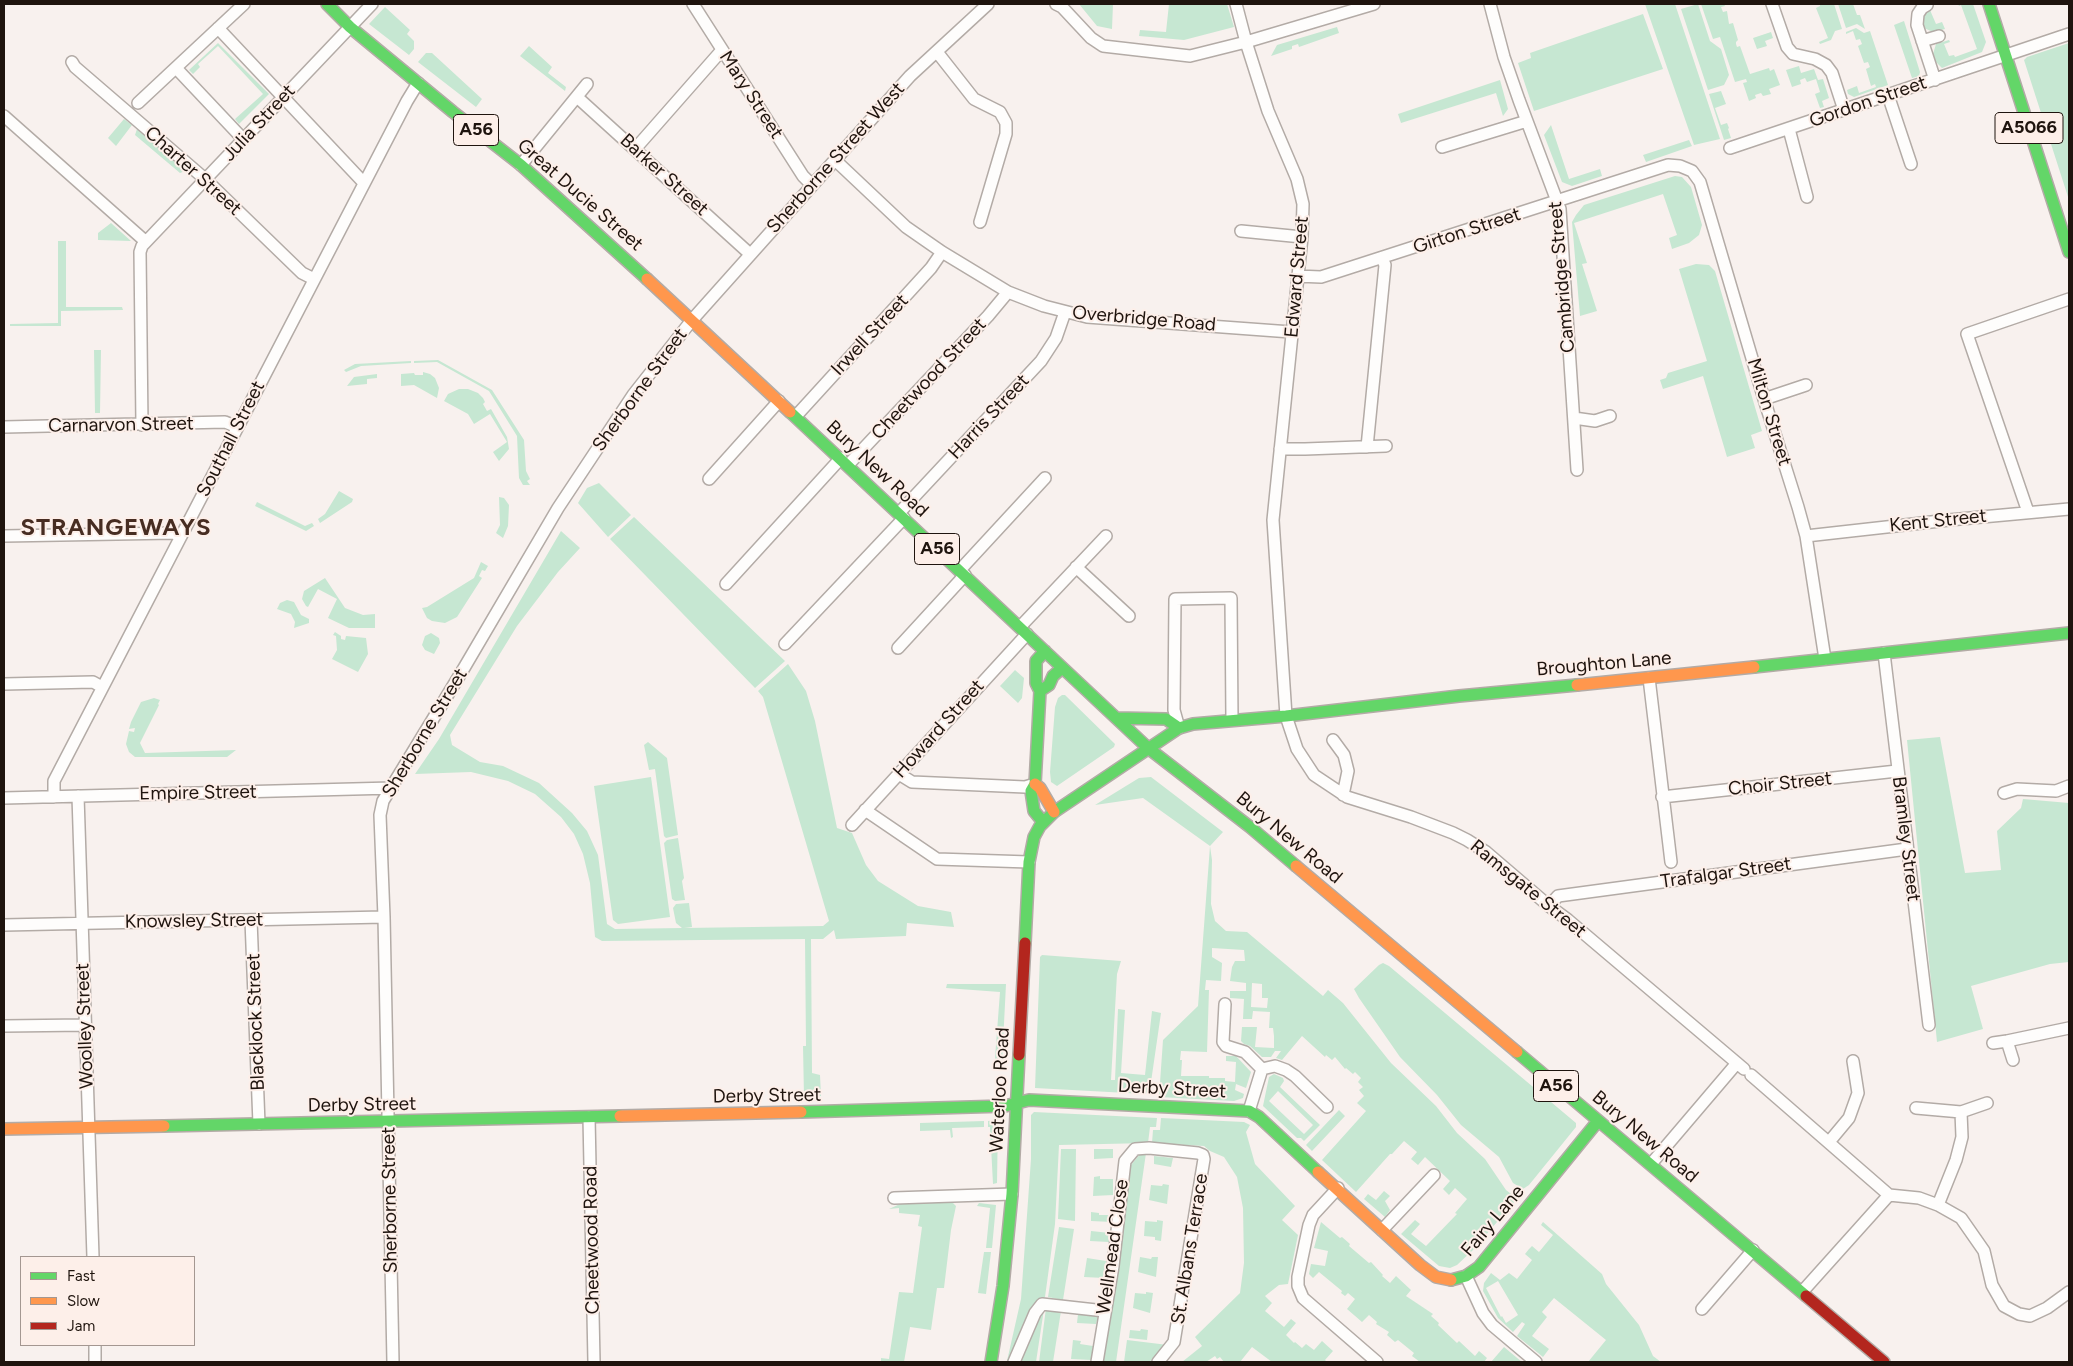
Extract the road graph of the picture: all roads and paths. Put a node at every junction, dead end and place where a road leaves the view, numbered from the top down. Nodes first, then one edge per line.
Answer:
1 (244, 4) edge
2 (327, 4) edge
3 (372, 4) edge
4 (693, 4) edge
5 (988, 4) edge
6 (1056, 4) edge
7 (1236, 4) edge
8 (1374, 4) edge
9 (1490, 4) edge
10 (1772, 4) edge
11 (1989, 4) edge
12 (1927, 5) dead end
13 (1340, 8) edge
14 (350, 27) junction
15 (218, 28) junction
16 (2069, 34) edge
17 (1939, 36) dead end
18 (1922, 41) junction
19 (1246, 42) junction
20 (722, 50) junction
21 (937, 52) junction
22 (2006, 56) junction
23 (72, 62) dead end
24 (176, 68) junction
25 (1935, 80) junction
26 (418, 84) junction
27 (587, 84) dead end
28 (1888, 95) junction
29 (283, 97) junction
30 (577, 97) junction
31 (138, 103) dead end
32 (1844, 110) junction
33 (4, 116) edge
34 (1526, 121) junction
35 (1789, 129) junction
36 (244, 140) junction
37 (1442, 147) dead end
38 (1730, 148) dead end
39 (635, 149) junction
40 (835, 160) junction
41 (520, 164) junction
42 (1911, 164) dead end
43 (1692, 171) joint
44 (205, 180) junction
45 (364, 183) junction
46 (812, 185) junction
47 (1807, 198) dead end
48 (1558, 201) junction
49 (980, 222) dead end
50 (1242, 232) dead end
51 (1302, 237) junction
52 (145, 241) junction
53 (942, 252) junction
54 (2069, 252) edge
55 (750, 254) junction
56 (1382, 258) junction
57 (1297, 276) junction
58 (314, 279) junction
59 (1008, 292) junction
60 (2069, 299) edge
61 (1065, 312) junction
62 (692, 320) junction
63 (1291, 332) junction
64 (1806, 385) dead end
65 (1764, 399) junction
66 (779, 401) junction
67 (796, 416) junction
68 (1610, 416) dead end
69 (1574, 418) junction
70 (142, 425) junction
71 (4, 427) edge
72 (237, 427) junction
73 (1386, 446) dead end
74 (1367, 447) junction
75 (1280, 448) junction
76 (844, 461) junction
77 (1577, 470) dead end
78 (1045, 478) dead end
79 (709, 479) dead end
80 (2069, 509) edge
81 (2028, 512) junction
82 (902, 516) junction
83 (4, 536) edge
84 (180, 536) junction
85 (1106, 536) dead end
86 (1806, 536) junction
87 (1076, 567) junction
88 (962, 573) junction
89 (726, 584) dead end
90 (1129, 616) dead end
91 (1023, 630) junction
92 (2069, 633) edge
93 (785, 644) dead end
94 (898, 648) dead end
95 (1045, 651) junction
96 (1884, 653) junction
97 (1825, 659) junction
98 (1062, 668) junction
99 (1649, 678) junction
100 (4, 684) edge
101 (102, 687) junction
102 (1040, 691) junction
103 (1286, 716) junction
104 (1116, 718) junction
105 (1232, 720) junction
106 (1179, 728) junction
107 (1333, 740) dead end
108 (1148, 748) junction
109 (1897, 771) junction
110 (899, 774) junction
111 (1035, 784) junction
112 (2069, 786) edge
113 (392, 788) junction
114 (2004, 793) dead end
115 (1343, 795) junction
116 (78, 796) junction
117 (54, 797) junction
118 (1662, 797) junction
119 (4, 798) edge
120 (865, 810) junction
121 (1054, 812) junction
122 (1043, 822) junction
123 (852, 825) dead end
124 (1907, 849) junction
125 (1029, 862) junction
126 (1671, 862) dead end
127 (1549, 906) junction
128 (384, 917) junction
129 (252, 920) junction
130 (82, 923) junction
131 (4, 925) edge
132 (1225, 1004) dead end
133 (85, 1025) junction
134 (1929, 1025) dead end
135 (4, 1026) edge
136 (2069, 1028) edge
137 (2007, 1042) junction
138 (1993, 1043) dead end
139 (2013, 1060) dead end
140 (1853, 1061) dead end
141 (1262, 1069) junction
142 (1744, 1069) junction
143 (1016, 1103) junction
144 (1986, 1103) dead end
145 (1327, 1107) dead end
146 (1916, 1108) dead end
147 (1249, 1111) junction
148 (1961, 1112) junction
149 (589, 1117) junction
150 (1598, 1121) junction
151 (388, 1122) junction
152 (259, 1124) junction
153 (88, 1127) junction
154 (4, 1129) edge
155 (1829, 1142) junction
156 (1149, 1148) joint
157 (1651, 1164) junction
158 (1434, 1175) dead end
159 (1338, 1188) junction
160 (1012, 1194) junction
161 (1889, 1195) junction
162 (894, 1198) dead end
163 (1938, 1204) junction
164 (1382, 1230) junction
165 (1753, 1250) junction
166 (93, 1256) edge
167 (1466, 1276) junction
168 (1802, 1292) junction
169 (2069, 1292) edge
170 (1702, 1309) dead end
171 (1105, 1311) junction
172 (95, 1346) edge
173 (95, 1362) edge
174 (393, 1362) edge
175 (594, 1362) edge
176 (990, 1362) edge
177 (1014, 1362) edge
178 (1097, 1362) edge
179 (1158, 1362) edge
180 (1377, 1362) edge
181 (1536, 1362) edge
182 (1884, 1362) edge

1 - 15 street
2 - 14 main road, Great Ducie Street / A56
3 - 14 street, Julia Street
4 - 20 street, Mary Street
5 - 21 street, Sherborne Street West
6 - 19 street
7 - 19 street, Edward Street
8 - 13 street
9 - 34 street, Cambridge Street
10 - 32 street
11 - 22 main road, A5066
12 - 18 street
13 - 19 street
14 - 26 main road, Great Ducie Street / A56
14 - 29 street, Julia Street
15 - 24 street
15 - 29 street
16 - 22 street, Gordon Street
17 - 18 street
18 - 25 street
19 - 51 street, Edward Street
20 - 39 street
20 - 46 street, Mary Street
21 - 40 street, Sherborne Street West
21 - 49 street
22 - 25 street, Gordon Street
22 - 54 main road, A5066
23 - 44 street, Charter Street
24 - 31 street
24 - 36 street
25 - 28 street, Gordon Street
26 - 41 main road, Great Ducie Street / A56
26 - 45 street, Southall Street
27 - 30 street
28 - 32 street, Gordon Street
28 - 42 street
29 - 36 street, Julia Street
29 - 45 street
30 - 39 street, Barker Street
30 - 41 street
32 - 35 street, Gordon Street
33 - 52 street
34 - 37 street
34 - 48 street, Cambridge Street
35 - 38 street, Gordon Street
35 - 47 street
36 - 44 street, Julia Street
39 - 55 street, Barker Street
40 - 46 street, Sherborne Street West
40 - 53 street, Overbridge Road
41 - 62 main road, Great Ducie Street / A56
43 - 48 street, Girton Street
43 - 65 street, Milton Street
44 - 52 street, Julia Street
44 - 58 street, Charter Street
45 - 58 street, Southall Street
46 - 55 street, Sherborne Street West
48 - 56 street, Girton Street
48 - 69 street, Cambridge Street
50 - 51 street
51 - 57 street, Edward Street
52 - 70 street
53 - 59 street, Overbridge Road
53 - 67 street, Irwell Street
55 - 62 street, Sherborne Street West
56 - 57 street, Girton Street
56 - 74 street
57 - 63 street, Edward Street
58 - 72 street, Southall Street
59 - 61 street, Overbridge Road
59 - 76 street, Cheetwood Street
60 - 81 street
61 - 63 street, Overbridge Road
61 - 82 street, Harris Street
62 - 66 main road, Bury New Road / A56
62 - 113 street, Sherborne Street
63 - 75 street, Edward Street
64 - 65 street
65 - 86 street, Milton Street
66 - 67 main road, Bury New Road / A56
66 - 79 street
67 - 76 main road, Bury New Road / A56
68 - 69 street
69 - 77 street, Cambridge Street
70 - 71 street, Carnarvon Street
70 - 72 street, Carnarvon Street
72 - 84 street, Southall Street
73 - 74 street
74 - 75 street
75 - 103 street, Edward Street
76 - 82 main road, Bury New Road / A56
76 - 89 street, Cheetwood Street
78 - 88 street
80 - 81 street, Kent Street
81 - 86 street, Kent Street
82 - 88 main road, Bury New Road / A56
82 - 93 street, Harris Street
83 - 84 street
84 - 101 street, Southall Street
85 - 87 street, Howard Street
86 - 97 street, Milton Street
87 - 90 street
87 - 91 street, Howard Street
88 - 91 main road, Bury New Road / A56
88 - 94 street
91 - 95 main road, Bury New Road / A56
91 - 110 street, Howard Street
92 - 96 main road, Broughton Lane
95 - 98 main road, Bury New Road / A56
95 - 102 main road
96 - 97 main road, Broughton Lane
96 - 109 street, Bramley Street
97 - 99 main road, Broughton Lane
98 - 102 main road
98 - 104 main road, Bury New Road / A56
99 - 103 main road, Broughton Lane
99 - 118 street
100 - 101 street
101 - 117 street, Southall Street
102 - 111 main road
103 - 105 main road, Broughton Lane
103 - 115 street, Ramsgate Street
104 - 106 main road
104 - 108 main road, Bury New Road / A56
105 - 106 main road, Broughton Lane
105 - 106 street
106 - 108 main road, Broughton Lane
107 - 115 street
108 - 121 main road, Waterloo Road
108 - 150 main road, Bury New Road / A56
109 - 118 street, Choir Street
109 - 124 street, Bramley Street
110 - 111 street
110 - 120 street, Howard Street
111 - 121 main road
111 - 122 main road
112 - 114 street
113 - 116 street, Empire Street
113 - 128 street, Sherborne Street
115 - 127 street, Ramsgate Street
116 - 117 street, Empire Street
116 - 130 street, Woolley Street
117 - 119 street, Empire Street
118 - 126 street
120 - 123 street, Howard Street
120 - 125 street
121 - 122 main road, Waterloo Road
122 - 125 main road, Waterloo Road
124 - 127 street, Trafalgar Street
124 - 134 street, Bramley Street
125 - 143 main road, Waterloo Road
127 - 142 street, Ramsgate Street
128 - 129 street, Knowsley Street
128 - 151 street, Sherborne Street
129 - 130 street, Knowsley Street
129 - 152 street, Blacklock Street
130 - 131 street, Knowsley Street
130 - 133 street, Woolley Street
132 - 141 street
133 - 135 street
133 - 153 street, Woolley Street
136 - 137 street
137 - 138 street
137 - 139 street
140 - 155 street
141 - 145 street
141 - 147 street
142 - 155 street, Ramsgate Street
142 - 157 street
143 - 147 main road, Derby Street
143 - 149 main road, Derby Street
143 - 160 main road, Waterloo Road
144 - 148 street
146 - 148 street
147 - 159 main road, Derby Street
148 - 163 street
149 - 151 main road, Derby Street
149 - 175 street, Cheetwood Road
150 - 157 main road, Bury New Road / A56
150 - 167 main road, Fairy Lane
151 - 152 main road, Derby Street
151 - 174 street, Sherborne Street
152 - 153 main road, Derby Street
153 - 154 main road, Derby Street
153 - 166 street, Woolley Street
155 - 161 street, Ramsgate Street
156 - 171 street, Wellmead Close
156 - 179 street, St. Albans Terrace
157 - 165 main road, Bury New Road / A56
158 - 164 street
159 - 164 main road, Derby Street
159 - 180 street
160 - 162 street
160 - 176 main road, Waterloo Road
161 - 163 street
161 - 168 street
163 - 169 street
164 - 167 main road, Derby Street
165 - 168 main road, Bury New Road / A56
165 - 170 street
167 - 181 street, Fairy Lane
168 - 182 main road, Bury New Road / A56
171 - 177 street
171 - 178 street, Wellmead Close
172 - 173 street

